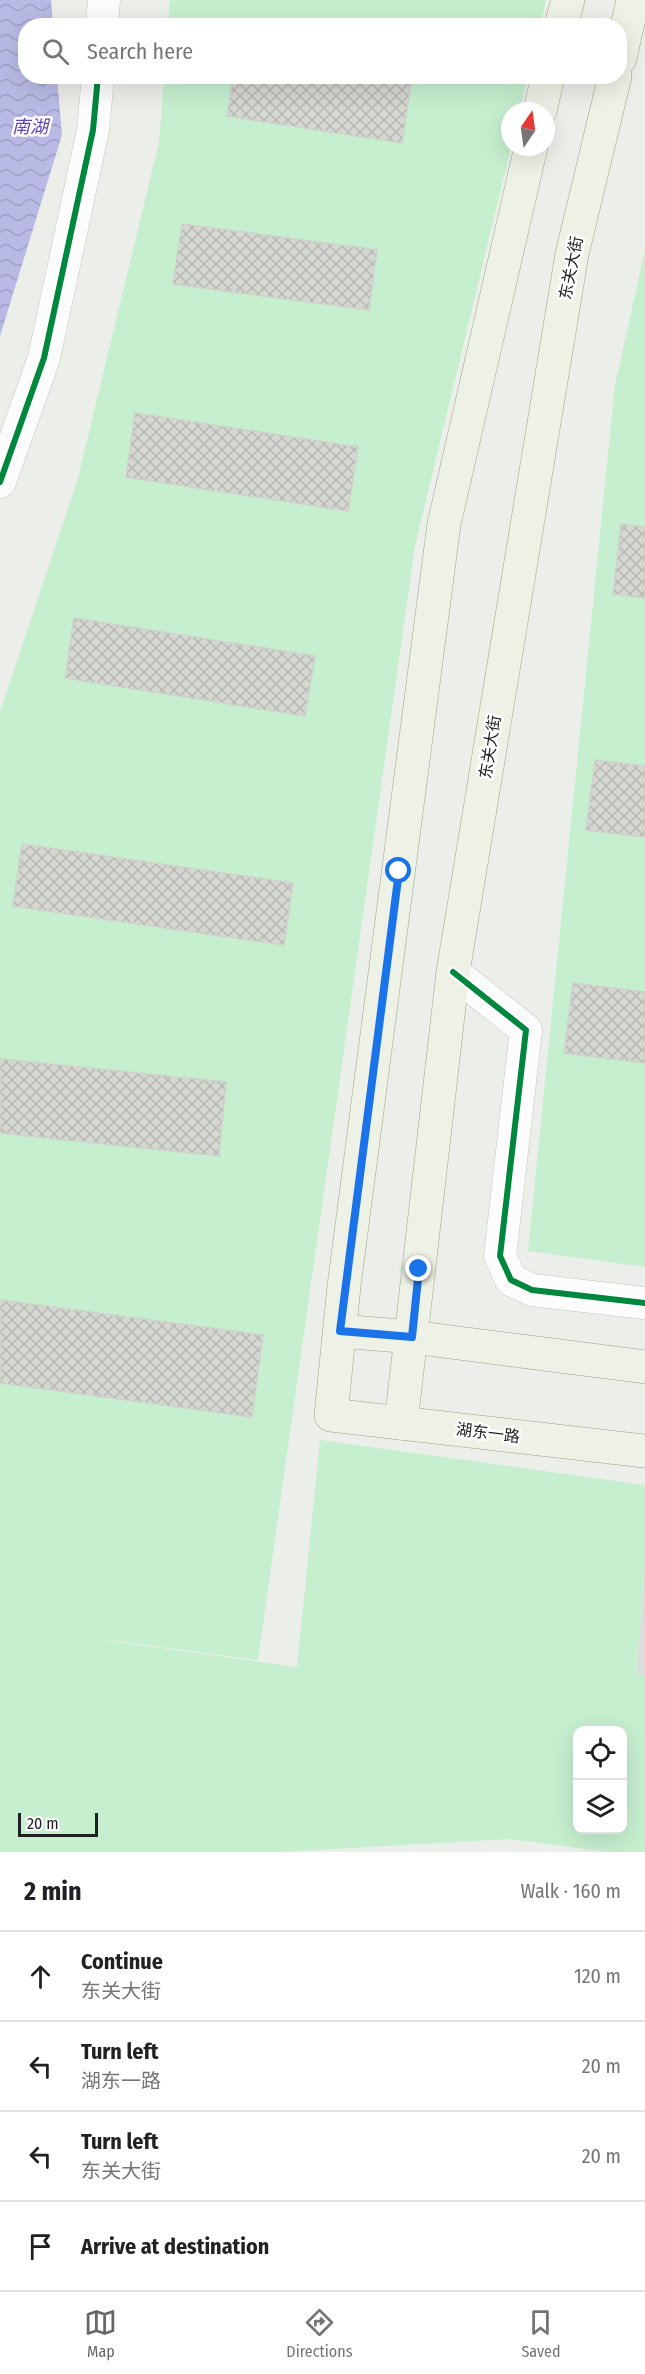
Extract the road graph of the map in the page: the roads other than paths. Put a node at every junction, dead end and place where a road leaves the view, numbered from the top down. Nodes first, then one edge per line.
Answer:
1 (104, 0) edge
2 (568, 0) edge
3 (633, 0) edge
4 (103, 18) edge
5 (563, 18) edge
6 (627, 27) edge
7 (97, 84) edge
8 (546, 84) edge
9 (613, 84) edge
10 (542, 102) edge
11 (529, 156) edge
12 (0, 482) edge
13 (453, 972) junction
14 (645, 1303) edge
15 (340, 1331) junction
16 (412, 1337) junction
17 (645, 1366) edge
18 (401, 1423) junction
19 (645, 1451) edge

1 - 4 street
2 - 5 main road
3 - 6 main road
7 - 12 street
8 - 10 main road
9 - 13 main road, 东关大街
11 - 15 main road
13 - 14 street
13 - 16 main road, 东关大街
15 - 16 main road
15 - 18 main road, 湖东一路
16 - 17 main road
16 - 18 main road, 东关大街
18 - 19 main road, 湖东一路

